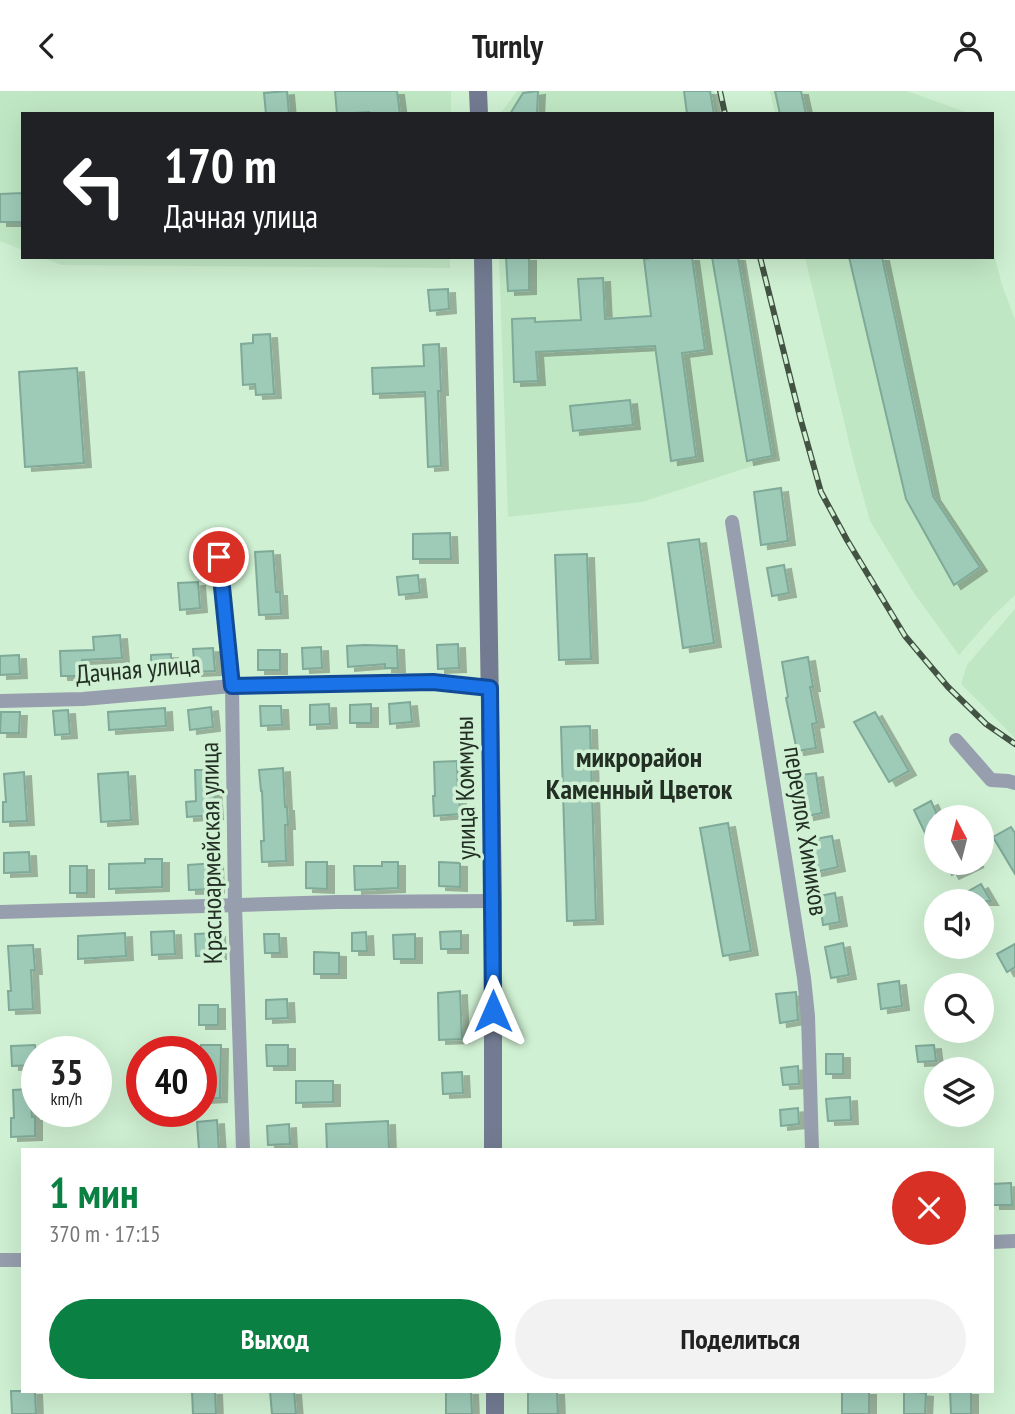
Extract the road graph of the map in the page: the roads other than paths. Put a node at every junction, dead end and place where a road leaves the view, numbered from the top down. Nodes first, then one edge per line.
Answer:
1 (478, 91) edge
2 (479, 112) edge
3 (483, 259) edge
4 (732, 522) dead end
5 (219, 557) dead end
6 (232, 686) junction
7 (490, 688) junction
8 (0, 701) edge
9 (956, 740) dead end
10 (1015, 783) edge
11 (493, 901) junction
12 (235, 905) junction
13 (0, 912) edge
14 (243, 1148) edge
15 (493, 1148) edge
16 (812, 1148) edge
17 (1015, 1241) edge
18 (994, 1243) edge
19 (21, 1260) edge
20 (0, 1261) edge
21 (495, 1393) edge
22 (495, 1414) edge

1 - 2 street
3 - 7 street, улица Коммуны
4 - 16 street, переулок Химиков
5 - 6 street, Красноармейская улица
6 - 7 street, Дачная улица
6 - 8 street, Дачная улица
6 - 12 street, Красноармейская улица
7 - 11 street, улица Коммуны
9 - 10 street
11 - 12 street
11 - 15 street, улица Коммуны
12 - 13 street
12 - 14 street, Красноармейская улица
17 - 18 street
19 - 20 street
21 - 22 street

